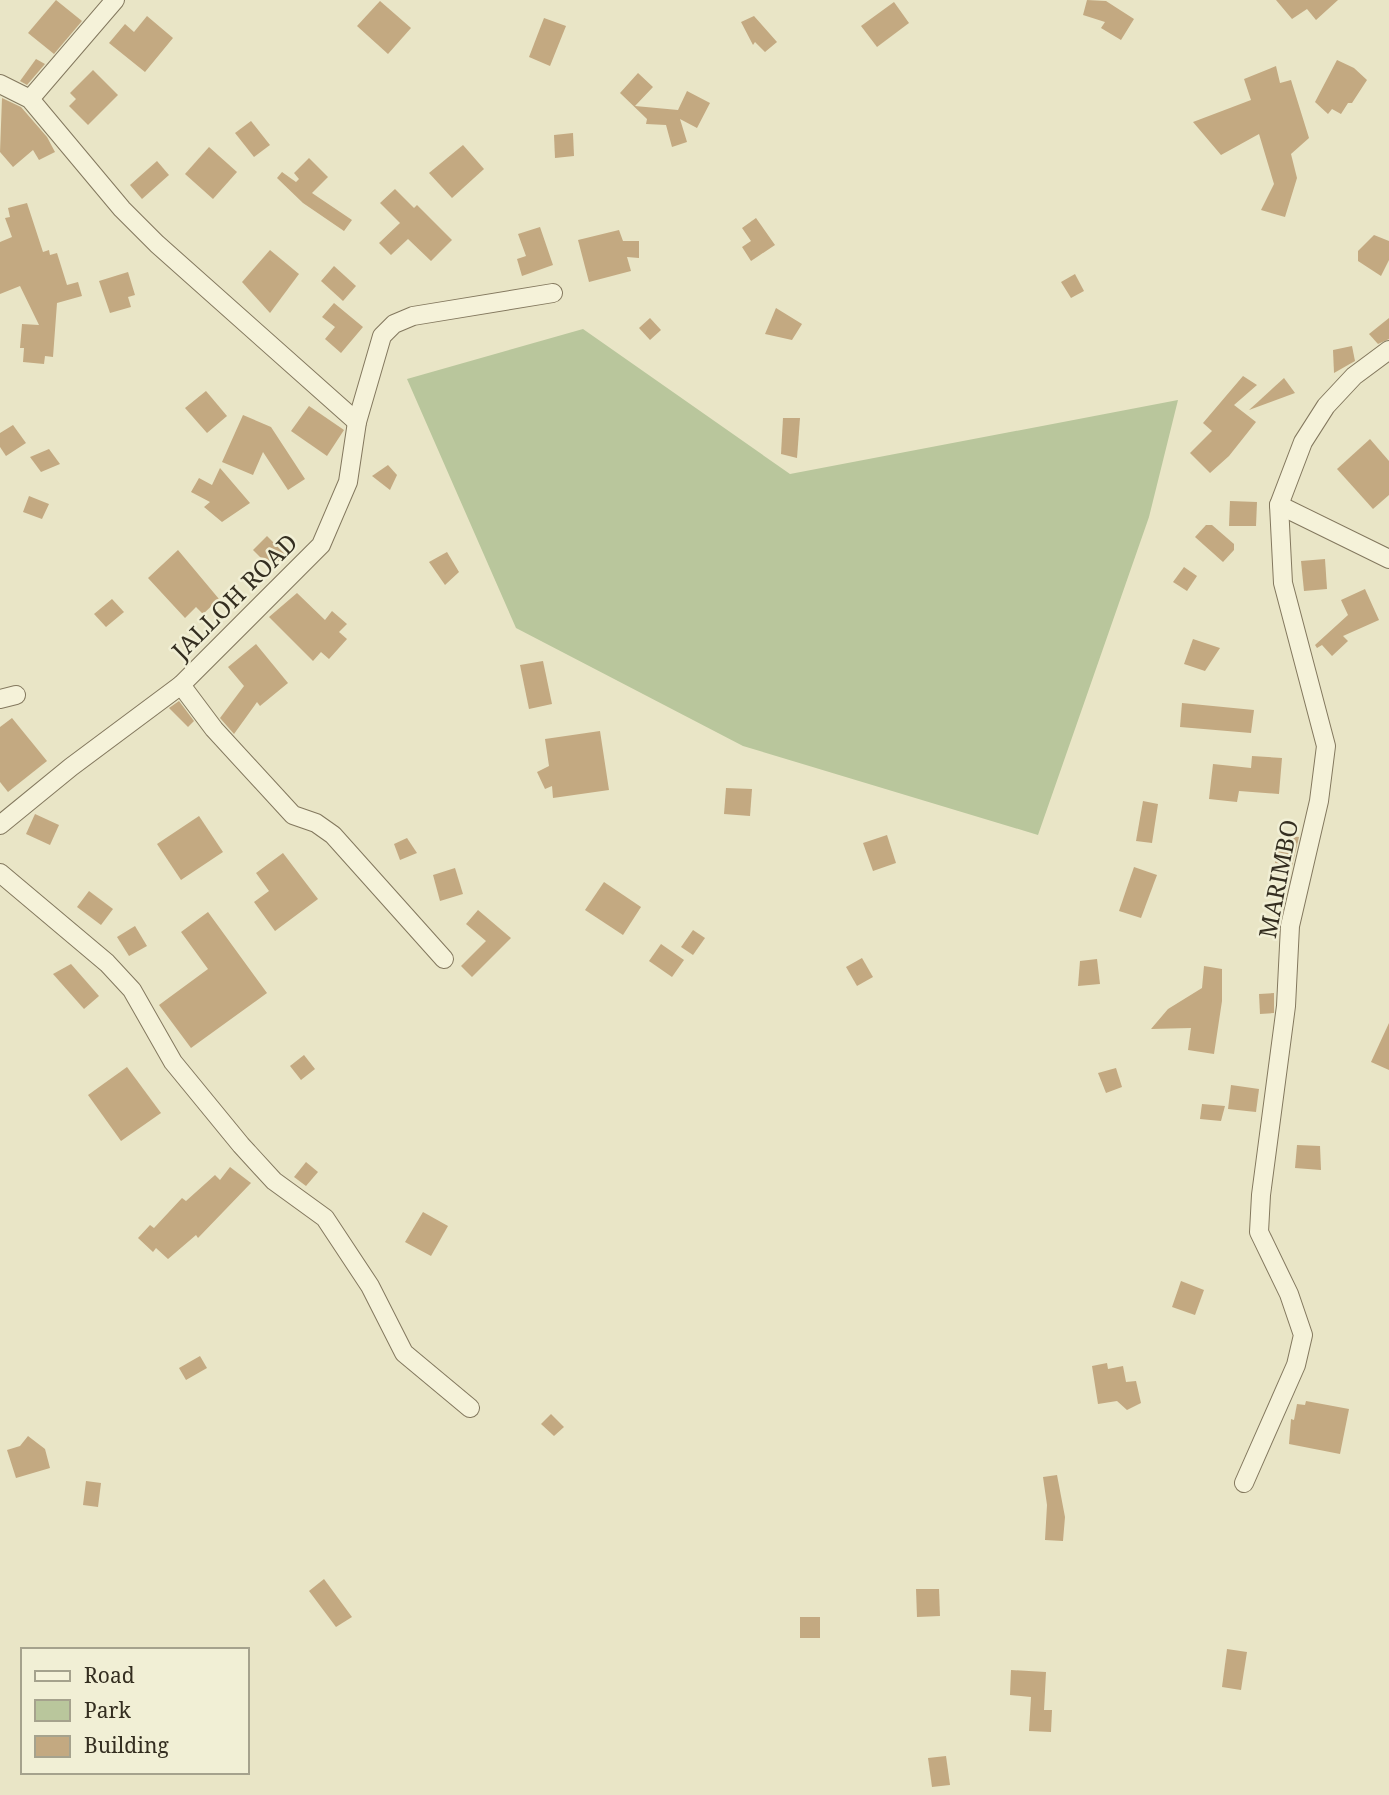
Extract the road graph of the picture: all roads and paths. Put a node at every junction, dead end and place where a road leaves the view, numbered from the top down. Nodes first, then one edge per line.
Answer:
1 (115, 0) edge
2 (0, 84) edge
3 (30, 99) junction
4 (553, 293) dead end
5 (1389, 350) edge
6 (357, 422) junction
7 (1279, 505) junction
8 (1389, 559) edge
9 (181, 685) junction
10 (0, 825) edge
11 (0, 873) edge
12 (444, 959) dead end
13 (470, 1408) dead end
14 (1244, 1483) dead end

1 - 3 street
2 - 3 street
3 - 6 street
4 - 6 street, JALLOH ROAD
5 - 7 street, MARIMBO
6 - 9 street, JALLOH ROAD
7 - 8 street
7 - 14 street, MARIMBO
9 - 10 street, JALLOH ROAD
9 - 12 street
11 - 13 street

